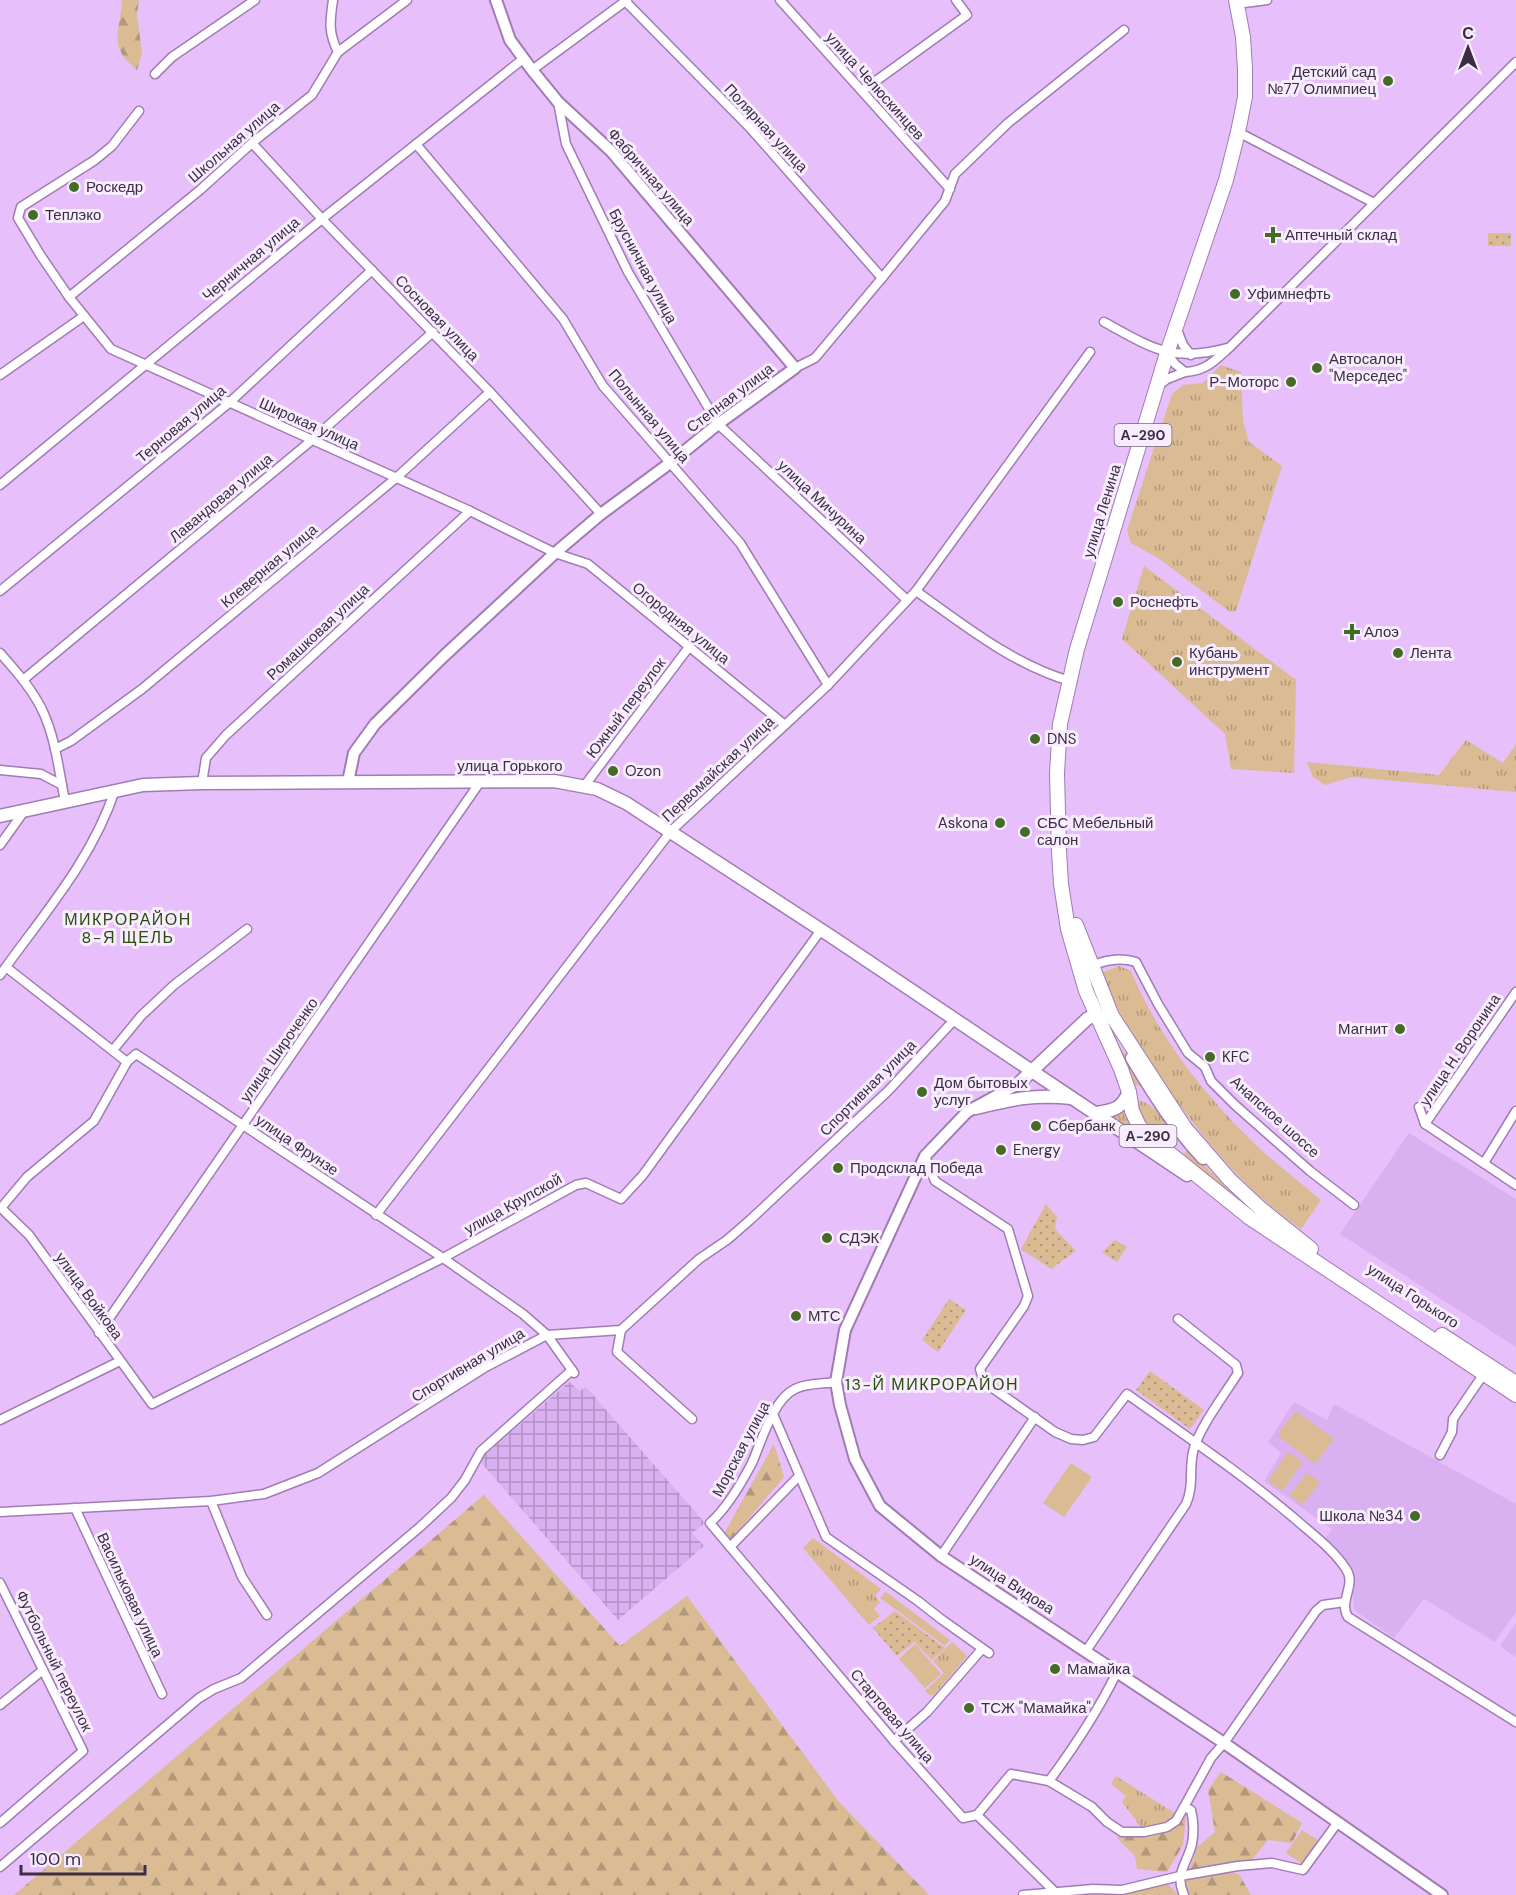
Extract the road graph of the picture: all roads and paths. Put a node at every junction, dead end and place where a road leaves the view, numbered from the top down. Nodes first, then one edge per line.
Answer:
1 (255, 0) edge
2 (333, 0) edge
3 (407, 0) edge
4 (496, 0) edge
5 (780, 0) edge
6 (956, 0) edge
7 (1267, 0) edge
8 (626, 1) edge
9 (1236, 2) edge
10 (1124, 30) dead end
11 (338, 52) junction
12 (523, 59) junction
13 (1516, 62) edge
14 (532, 70) junction
15 (155, 74) dead end
16 (862, 91) junction
17 (558, 102) junction
18 (139, 111) dead end
19 (1238, 132) junction
20 (252, 143) junction
21 (416, 144) junction
22 (950, 189) junction
23 (1374, 203) junction
24 (322, 219) junction
25 (372, 270) junction
26 (882, 278) junction
27 (69, 297) junction
28 (84, 316) junction
29 (1104, 322) dead end
30 (1176, 327) junction
31 (433, 332) junction
32 (1230, 347) junction
33 (1090, 352) dead end
34 (1167, 353) junction
35 (1191, 355) junction
36 (144, 365) junction
37 (795, 368) junction
38 (1185, 372) junction
39 (0, 375) edge
40 (1159, 385) junction
41 (490, 392) junction
42 (229, 402) junction
43 (718, 424) junction
44 (312, 440) junction
45 (670, 463) junction
46 (396, 478) junction
47 (0, 485) edge
48 (470, 511) junction
49 (601, 514) junction
50 (555, 553) junction
51 (0, 591) edge
52 (916, 591) junction
53 (908, 600) junction
54 (689, 647) junction
55 (0, 653) edge
56 (23, 680) junction
57 (1070, 681) junction
58 (828, 685) junction
59 (785, 725) junction
60 (55, 749) junction
61 (0, 770) edge
62 (480, 782) junction
63 (202, 783) junction
64 (348, 783) junction
65 (62, 785) junction
66 (585, 785) junction
67 (115, 790) junction
68 (65, 801) junction
69 (25, 810) junction
70 (0, 816) edge
71 (671, 831) junction
72 (0, 845) edge
73 (1064, 898) junction
74 (247, 929) dead end
75 (821, 930) junction
76 (1091, 966) junction
77 (6, 967) junction
78 (0, 975) edge
79 (1086, 991) junction
80 (1516, 992) edge
81 (1107, 1004) junction
82 (1098, 1016) junction
83 (955, 1019) junction
84 (1076, 1029) junction
85 (113, 1050) junction
86 (127, 1062) junction
87 (1035, 1072) junction
88 (1018, 1084) joint
89 (1129, 1092) junction
90 (1075, 1098) junction
91 (1419, 1107) dead end
92 (976, 1108) junction
93 (1516, 1111) edge
94 (1097, 1113) junction
95 (1425, 1124) junction
96 (244, 1125) junction
97 (925, 1156) junction
98 (1484, 1163) junction
99 (1516, 1185) edge
100 (1354, 1205) dead end
101 (1, 1208) edge
102 (376, 1215) junction
103 (1250, 1218) junction
104 (443, 1258) junction
105 (1335, 1265) junction
106 (1178, 1319) dead end
107 (621, 1330) junction
108 (99, 1333) junction
109 (547, 1335) junction
110 (120, 1361) junction
111 (1486, 1370) junction
112 (836, 1382) junction
113 (1516, 1383) edge
114 (1516, 1395) edge
115 (152, 1404) joint
116 (773, 1414) junction
117 (1035, 1417) junction
118 (692, 1419) dead end
119 (0, 1420) edge
120 (1196, 1443) junction
121 (1440, 1455) dead end
122 (800, 1476) junction
123 (211, 1501) junction
124 (75, 1508) junction
125 (0, 1512) edge
126 (710, 1523) joint
127 (730, 1547) junction
128 (941, 1556) junction
129 (0, 1583) edge
130 (1345, 1602) junction
131 (267, 1615) dead end
132 (1086, 1651) junction
133 (43, 1670) junction
134 (1117, 1672) junction
135 (162, 1694) dead end
136 (0, 1705) edge
137 (1516, 1722) edge
138 (894, 1741) junction
139 (1224, 1743) junction
140 (1050, 1781) junction
141 (1184, 1806) junction
142 (977, 1815) junction
143 (1338, 1822) junction
144 (0, 1823) edge
145 (0, 1867) edge
146 (1180, 1876) junction
147 (1056, 1893) junction
148 (1082, 1893) edge
149 (1023, 1895) edge
150 (1184, 1895) edge
151 (1442, 1895) edge

1 - 15 street
2 - 11 street
3 - 11 street, Школьная улица
4 - 12 street, Фабричная улица
5 - 16 street, улица Челюскинцев
6 - 16 street
7 - 9 street
8 - 14 street
8 - 26 street, Полярная улица
9 - 19 highway, улица Ленина / А-290
10 - 22 street, Степная улица
11 - 20 street, Школьная улица
12 - 14 street, Фабричная улица
12 - 21 street, Черничная улица
13 - 23 street
14 - 17 street, Фабричная улица
16 - 22 street, улица Челюскинцев
17 - 37 street, Фабричная улица
17 - 43 street, Брусничная улица
18 - 27 street, Широкая улица
19 - 23 street
19 - 30 highway, улица Ленина / А-290
20 - 24 street, Сосновая улица
20 - 27 street, Школьная улица
21 - 24 street, Черничная улица
21 - 45 street, Полынная улица
22 - 26 street, Степная улица
23 - 32 street
24 - 25 street, Сосновая улица
24 - 36 street, Черничная улица
25 - 31 street, Сосновая улица
25 - 42 street, Терновая улица
26 - 37 street, Степная улица
27 - 28 street, Широкая улица
28 - 36 street, Широкая улица
28 - 39 street
29 - 34 street
30 - 34 highway, улица Ленина / А-290
30 - 35 street
31 - 41 street, Сосновая улица
31 - 44 street, Лавандовая улица
32 - 35 street
32 - 38 street
33 - 52 street, Первомайская улица
34 - 35 street
34 - 38 street
34 - 40 highway, улица Ленина / А-290
36 - 42 street, Широкая улица
36 - 47 street, Черничная улица
37 - 43 street, Степная улица
38 - 40 street
40 - 57 highway, улица Ленина / А-290
41 - 46 street, Клеверная улица
41 - 49 street, Сосновая улица
42 - 44 street, Широкая улица
42 - 51 street, Терновая улица
43 - 45 street, Степная улица
43 - 53 street, улица Мичурина
44 - 46 street, Широкая улица
44 - 56 street, Лавандовая улица
45 - 49 street, Степная улица
45 - 58 street, Полынная улица
46 - 48 street, Широкая улица
46 - 60 street, Клеверная улица
48 - 50 street, Широкая улица
48 - 63 street, Ромашковая улица
49 - 50 street, Степная улица
50 - 54 street, Огородняя улица
50 - 64 street, Степная улица
52 - 53 street, Первомайская улица
52 - 57 street
53 - 58 street, Первомайская улица
54 - 59 street, Огородняя улица
54 - 66 street, Южный переулок
55 - 56 street
56 - 60 street
57 - 73 highway, улица Ленина / А-290
58 - 59 street, Первомайская улица
59 - 71 street, Первомайская улица
60 - 65 street
61 - 65 street
62 - 64 main road, улица Горького
62 - 66 main road, улица Горького
62 - 96 street, улица Широченко
63 - 64 main road, улица Горького
63 - 67 main road, улица Горького
65 - 68 street
66 - 71 main road, улица Горького
67 - 68 main road, улица Горького
67 - 77 street
68 - 69 main road, улица Горького
69 - 70 main road, улица Горького
69 - 72 street
71 - 75 main road, улица Горького
71 - 102 street, Первомайская улица
73 - 76 highway, А-290
73 - 79 highway, А-290
74 - 85 street
75 - 83 main road, улица Горького
75 - 104 street, улица Крупской
76 - 81 highway, А-290
76 - 100 street, Анапское шоссе
77 - 78 street
77 - 85 street
79 - 82 highway, А-290
79 - 84 main road
80 - 95 street, улица Н. Воронина
81 - 82 main road
81 - 105 highway, улица Горького / А-290
82 - 84 main road
82 - 87 main road
82 - 89 highway, А-290
82 - 105 main road
83 - 87 main road, улица Горького
83 - 107 street, Спортивная улица
84 - 87 main road
85 - 86 street
86 - 96 street, улица Фрунзе
86 - 101 street
87 - 88 main road, улица Видова
87 - 90 main road
88 - 92 street, улица Видова
89 - 94 main road
89 - 103 highway, А-290
90 - 92 main road
90 - 94 main road
91 - 95 street
92 - 97 street, улица Видова
93 - 98 street
94 - 103 main road
95 - 98 street
96 - 102 street, улица Фрунзе
96 - 108 street, улица Широченко
97 - 112 street, улица Видова
97 - 117 street
98 - 99 street
101 - 108 street, улица Войкова
102 - 104 street, улица Фрунзе
103 - 111 highway
104 - 109 street, улица Фрунзе
104 - 115 street, улица Крупской
105 - 111 highway, улица Горького
106 - 120 street
107 - 109 street, Спортивная улица
107 - 118 street
108 - 110 street, улица Войкова
109 - 123 street, Спортивная улица
109 - 145 street, улица Фрунзе
110 - 115 street, улица Войкова
110 - 119 street
111 - 113 highway
111 - 114 highway
111 - 121 street
112 - 116 street, Морская улица
112 - 128 street, улица Видова
116 - 122 street
116 - 126 street, Морская улица
117 - 120 street
117 - 128 street
120 - 130 street
120 - 132 street
122 - 127 street
122 - 138 street
123 - 124 street, Спортивная улица
123 - 131 street
124 - 125 street, Спортивная улица
124 - 135 street, Васильковая улица
126 - 127 street, Стартовая улица
127 - 138 street, Стартовая улица
128 - 132 street, улица Видова
129 - 133 street, Футбольный переулок
130 - 137 street
130 - 139 street
132 - 134 street, улица Видова
133 - 136 street
133 - 144 street, Футбольный переулок
134 - 139 street, улица Видова
134 - 140 street
138 - 142 street, Стартовая улица
139 - 141 street
139 - 143 street, улица Видова
140 - 141 street
140 - 142 street
141 - 146 street
142 - 147 street, Стартовая улица
143 - 146 street
143 - 151 street, улица Видова
146 - 148 street
146 - 150 street
147 - 148 street
147 - 149 street

